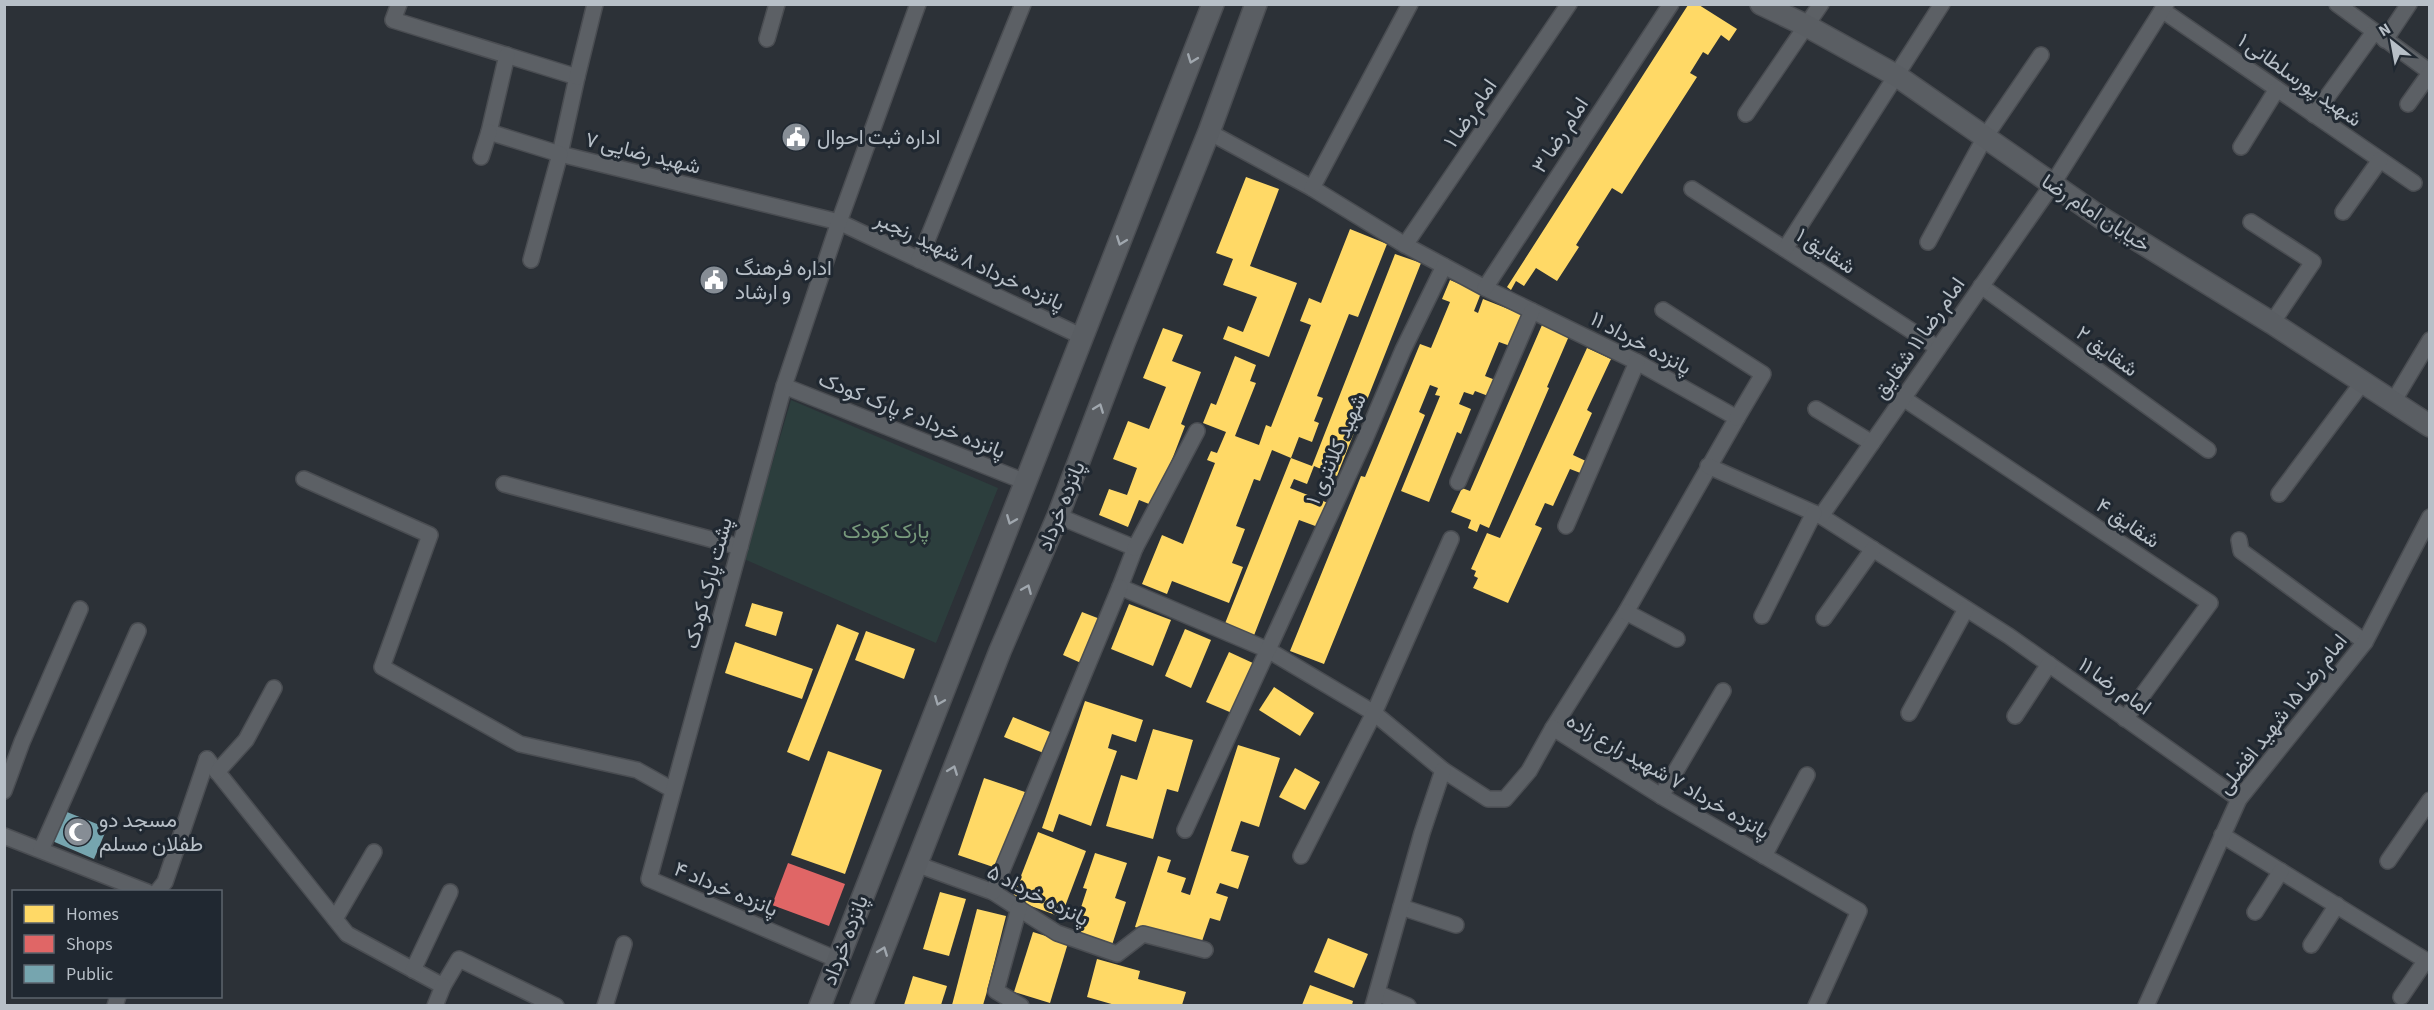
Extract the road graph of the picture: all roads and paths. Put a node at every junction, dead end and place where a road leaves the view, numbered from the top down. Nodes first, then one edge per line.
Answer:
1 (399, 4) edge
2 (595, 4) edge
3 (777, 4) edge
4 (918, 4) edge
5 (1023, 4) edge
6 (1213, 4) edge
7 (1256, 4) edge
8 (1410, 4) edge
9 (1569, 4) edge
10 (1671, 4) edge
11 (1761, 4) edge
12 (1821, 4) edge
13 (1942, 4) edge
14 (2337, 4) edge
15 (2409, 4) edge
16 (2164, 7) edge
17 (1805, 25) junction
18 (2380, 36) junction
19 (767, 39) dead end
20 (2041, 55) dead end
21 (507, 56) junction
22 (2430, 72) edge
23 (1897, 76) junction
24 (577, 77) junction
25 (2277, 89) junction
26 (2408, 104) dead end
27 (1746, 114) dead end
28 (2314, 115) junction
29 (489, 132) junction
30 (1209, 132) junction
31 (1985, 137) junction
32 (2241, 147) dead end
33 (560, 154) junction
34 (481, 157) dead end
35 (2380, 160) junction
36 (2414, 183) dead end
37 (2052, 184) junction
38 (1312, 188) junction
39 (1692, 189) dead end
40 (2343, 212) dead end
41 (839, 222) junction
42 (2251, 222) dead end
43 (1928, 242) dead end
44 (1405, 245) junction
45 (1785, 249) junction
46 (531, 260) dead end
47 (919, 260) junction
48 (1444, 266) junction
49 (1981, 286) junction
50 (1485, 288) junction
51 (1663, 310) dead end
52 (1532, 311) junction
53 (2272, 323) junction
54 (1083, 337) junction
55 (2430, 340) edge
56 (1938, 348) junction
57 (1637, 362) junction
58 (2362, 383) junction
59 (784, 386) junction
60 (1903, 399) junction
61 (2393, 402) junction
62 (1816, 409) dead end
63 (1737, 418) junction
64 (2430, 426) edge
65 (1197, 431) dead end
66 (1872, 442) junction
67 (2208, 450) dead end
68 (1708, 466) junction
69 (304, 479) dead end
70 (1026, 482) junction
71 (1458, 482) dead end
72 (504, 484) dead end
73 (2279, 494) dead end
74 (1817, 514) junction
75 (1058, 516) junction
76 (2430, 517) edge
77 (1566, 526) dead end
78 (1451, 539) dead end
79 (2240, 540) dead end
80 (740, 547) junction
81 (1135, 548) junction
82 (1873, 549) junction
83 (1120, 587) junction
84 (81, 609) dead end
85 (1966, 609) junction
86 (1626, 612) junction
87 (1762, 616) dead end
88 (1824, 618) dead end
89 (138, 631) dead end
90 (1677, 639) dead end
91 (2365, 642) junction
92 (1268, 650) junction
93 (2049, 664) junction
94 (274, 688) dead end
95 (1723, 691) dead end
96 (1374, 713) junction
97 (1909, 713) dead end
98 (2015, 716) dead end
99 (2125, 718) junction
100 (1552, 728) junction
101 (1443, 770) junction
102 (217, 772) junction
103 (1807, 775) dead end
104 (673, 790) junction
105 (4, 791) edge
106 (1661, 796) junction
107 (2239, 799) junction
108 (2430, 800) edge
109 (1185, 830) dead end
110 (2222, 835) junction
111 (6, 840) edge
112 (41, 850) junction
113 (374, 852) dead end
114 (1301, 856) dead end
115 (1764, 856) junction
116 (2388, 861) dead end
117 (916, 864) junction
118 (2281, 871) junction
119 (144, 890) edge
120 (158, 890) edge
121 (450, 892) dead end
122 (993, 892) junction
123 (2337, 905) junction
124 (1401, 907) junction
125 (1019, 908) junction
126 (2255, 912) dead end
127 (335, 919) junction
128 (1456, 925) dead end
129 (624, 944) dead end
130 (2311, 945) dead end
131 (1206, 950) dead end
132 (838, 960) junction
133 (2428, 961) edge
134 (413, 970) junction
135 (443, 986) junction
136 (2401, 997) dead end
137 (1375, 999) edge
138 (435, 1005) edge
139 (556, 1005) edge
140 (605, 1005) edge
141 (819, 1005) edge
142 (861, 1005) edge
143 (1021, 1005) edge
144 (1408, 1005) edge
145 (1816, 1005) edge
146 (2146, 1005) edge

1 - 21 street
2 - 24 street, شهید رضایی ۷
3 - 19 street
4 - 41 street, پشت پارک کودک
5 - 47 street
6 -> 54 main road, پانزده خرداد
7 - 30 main road, پانزده خرداد
8 - 38 street
9 - 44 street, امام رضا ۱
10 - 50 street, امام رضا ۳
11 - 17 main road, خیابان امام رضا
12 - 17 street
13 - 23 street
14 - 18 street
15 - 18 street
16 - 25 street, شهید پورسلطانی ۱
16 - 37 street, امام رضا ۱۱ شقایق
17 - 23 main road, خیابان امام رضا
17 - 27 street
18 - 22 street
18 - 28 street
20 - 31 street
21 - 24 street
21 - 29 street
22 - 26 street
23 - 31 main road, خیابان امام رضا
23 - 45 street
24 - 33 street, شهید رضایی ۷
25 - 28 street, شهید پورسلطانی ۱
25 - 32 street
28 - 35 street, شهید پورسلطانی ۱
29 - 33 street
29 - 34 street
30 - 38 street, پانزده خرداد ۱۱
75 -> 30 main road, پانزده خرداد
31 - 37 main road, خیابان امام رضا
31 - 43 street
33 - 41 street, شهید رضایی ۷
33 - 46 street
35 - 36 street, شهید پورسلطانی ۱
35 - 40 street
37 - 49 street, امام رضا ۱۱ شقایق
37 - 53 main road, خیابان امام رضا
38 - 44 street, پانزده خرداد ۱۱
39 - 45 street, شقایق ۱
41 - 47 street, پانزده خرداد ۸ شهید رنجبر
41 - 59 street, پشت پارک کودک
42 - 53 street
44 - 48 street, پانزده خرداد ۱۱
45 - 56 street, شقایق ۱
47 - 54 street, پانزده خرداد ۸ شهید رنجبر
48 - 50 street, پانزده خرداد ۱۱
48 - 92 street, شهید کلانتری ۱
49 - 56 street, امام رضا ۱۱ شقایق
49 - 67 street, شقایق ۲
50 - 52 street, پانزده خرداد ۱۱
51 - 63 street
52 - 57 street, پانزده خرداد ۱۱
52 - 71 street
53 - 58 main road, خیابان امام رضا
54 - 70 main road, پانزده خرداد
55 - 61 street
56 - 60 street, امام رضا ۱۱ شقایق
57 - 63 street, پانزده خرداد ۱۱
57 - 77 street
58 - 61 main road, خیابان امام رضا
58 - 73 street
59 - 70 street, پانزده خرداد ۶ پارک کودک
59 - 80 street, پشت پارک کودک
60 - 66 street, امام رضا ۱۱ شقایق
60 - 99 street, شقایق ۴
61 - 64 main road, خیابان امام رضا
62 - 66 street
63 - 68 street
65 - 81 street
66 - 74 street, امام رضا ۱۱ شقایق
68 - 74 street
68 - 86 street
69 - 104 street
70 -> 132 main road, پانزده خرداد
72 - 80 street
74 - 82 street
74 - 87 street, امام رضا ۱۱ شقایق
75 - 81 street
117 -> 75 main road, پانزده خرداد
76 - 91 street, امام رضا ۱۵ شهید افضلی
78 - 96 street
79 - 91 street
80 - 104 street, پشت پارک کودک
81 - 83 street
82 - 85 street
82 - 88 street
83 - 92 street, پانزده خرداد ۷ شهید زارع زاده
83 - 122 street
84 - 105 street
85 - 93 street, امام رضا ۱۱
85 - 97 street
86 - 90 street
86 - 100 street
89 - 112 street
91 - 107 street, امام رضا ۱۵ شهید افضلی
92 - 96 street, پانزده خرداد ۷ شهید زارع زاده
92 - 109 street, شهید کلانتری ۱
93 - 98 street
93 - 99 street, امام رضا ۱۱
94 - 102 street
95 - 106 street
96 - 101 street, پانزده خرداد ۷ شهید زارع زاده
96 - 114 street
99 - 107 street, امام رضا ۱۱
100 - 101 street, پانزده خرداد ۷ شهید زارع زاده
100 - 106 street, پانزده خرداد ۷ شهید زارع زاده
101 - 124 street
102 - 120 street
102 - 127 street
103 - 115 street
104 - 132 street, پانزده خرداد ۴
106 - 115 street, پانزده خرداد ۷ شهید زارع زاده
107 - 110 street, امام رضا ۱۵ شهید افضلی
108 - 116 street
110 - 118 street
110 - 146 street, امام رضا ۱۵ شهید افضلی
111 - 112 street
112 - 119 street
113 - 127 street
115 - 145 street, پانزده خرداد ۷ شهید زارع زاده
117 - 122 street, پانزده خرداد ۵
142 -> 117 main road, پانزده خرداد
118 - 123 street
118 - 126 street
121 - 134 street
122 - 125 street, پانزده خرداد ۵
123 - 130 street
123 - 133 street
124 - 128 street
124 - 137 street
125 - 131 street, پانزده خرداد ۵
125 - 143 street
127 - 134 street
129 - 140 street
132 - 141 main road, پانزده خرداد
133 - 136 street
134 - 135 street
135 - 138 street
135 - 139 street
137 - 144 street

